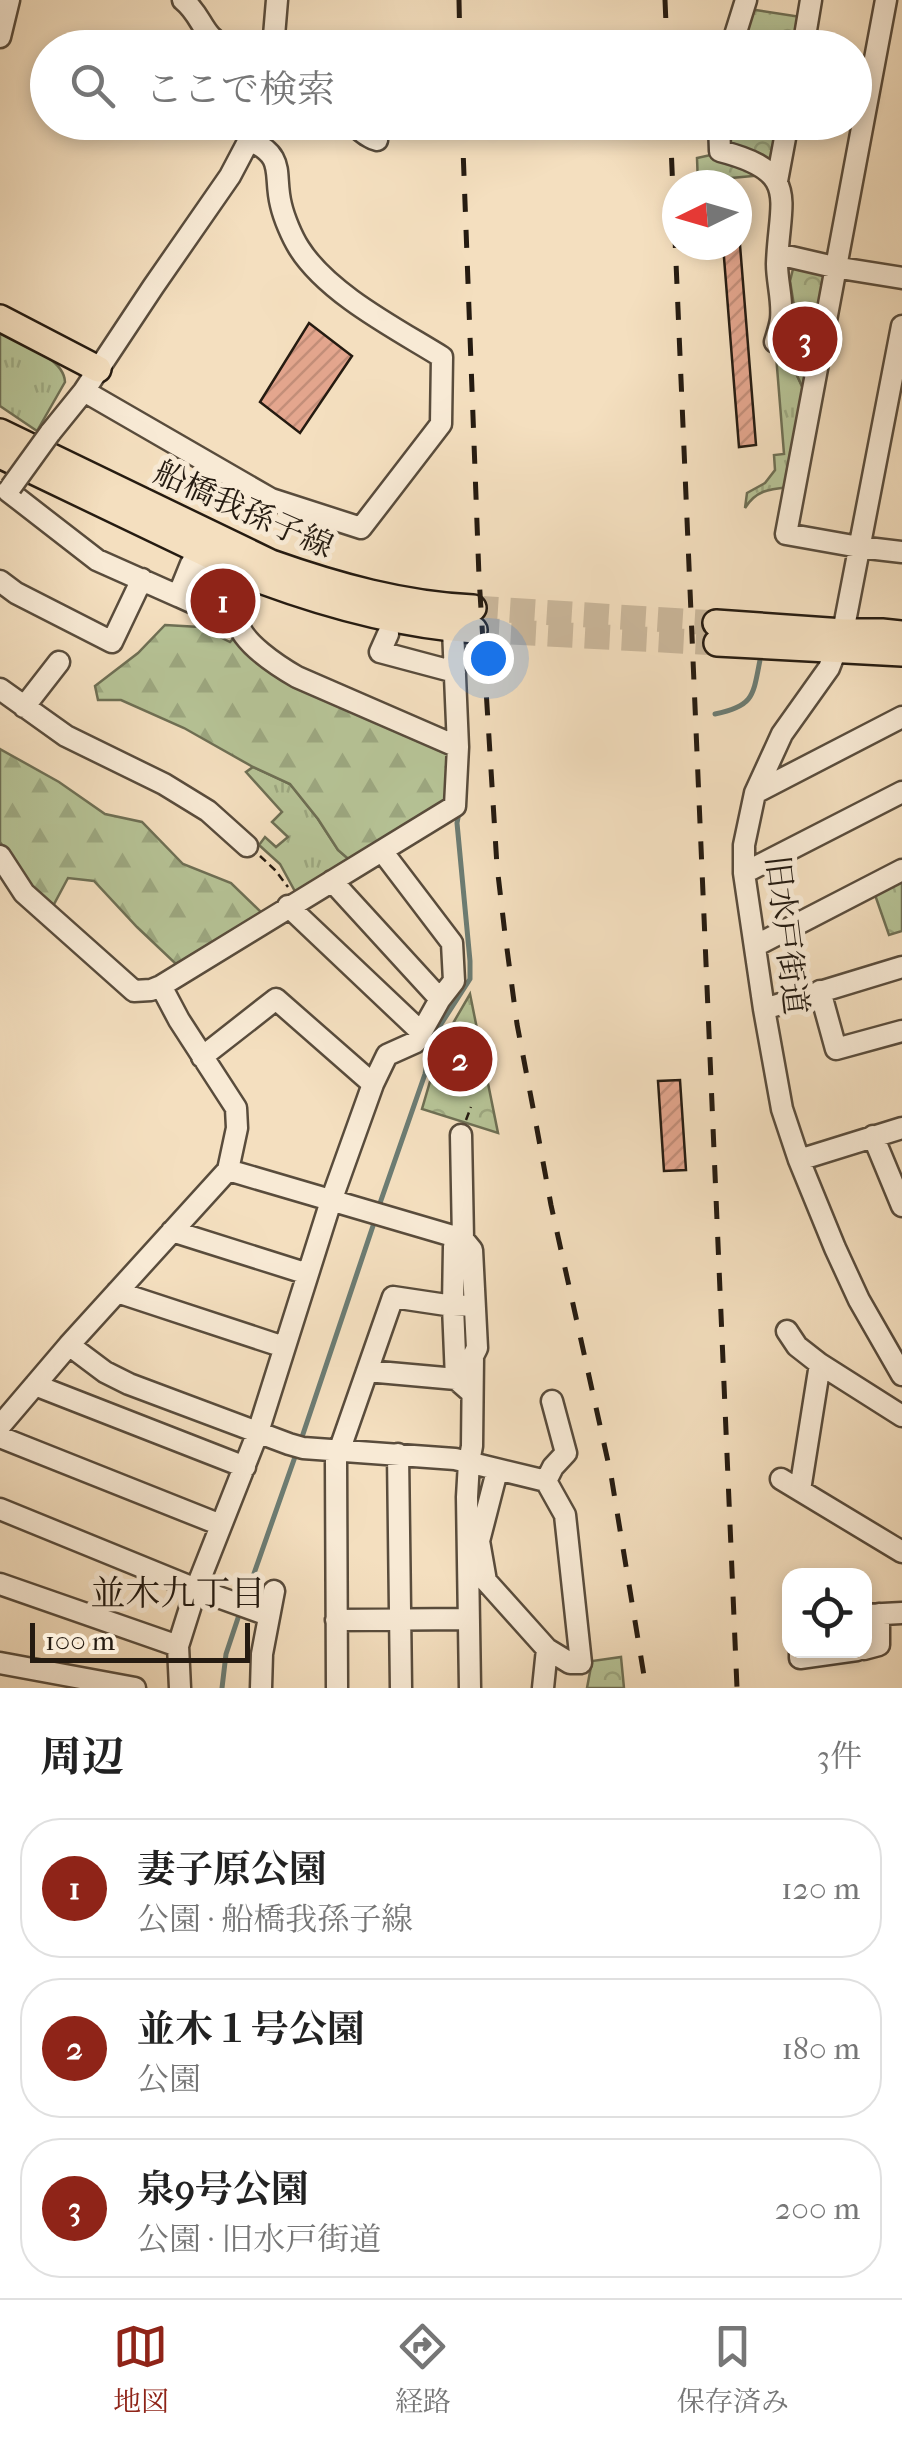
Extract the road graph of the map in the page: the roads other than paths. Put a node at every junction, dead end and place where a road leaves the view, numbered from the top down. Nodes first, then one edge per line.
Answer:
1 (9, 0) edge
2 (184, 0) edge
3 (277, 0) edge
4 (746, 0) edge
5 (811, 0) edge
6 (886, 0) edge
7 (204, 30) edge
8 (274, 30) edge
9 (737, 30) edge
10 (805, 30) edge
11 (0, 37) edge
12 (872, 72) edge
13 (247, 140) edge
14 (260, 140) edge
15 (720, 140) edge
16 (785, 140) edge
17 (859, 140) edge
18 (777, 180) junction
19 (778, 254) junction
20 (834, 267) junction
21 (902, 278) edge
22 (0, 318) edge
23 (902, 326) edge
24 (775, 342) dead end
25 (91, 380) junction
26 (3, 445) edge
27 (6, 493) edge
28 (859, 548) junction
29 (902, 552) edge
30 (194, 556) junction
31 (142, 579) junction
32 (0, 581) edge
33 (178, 596) junction
34 (209, 610) dead end
35 (467, 622) junction
36 (716, 633) tunnel mouth
37 (388, 634) dead end
38 (902, 634) edge
39 (839, 642) junction
40 (902, 653) edge
41 (58, 662) dead end
42 (455, 672) junction
43 (0, 690) edge
44 (24, 707) junction
45 (902, 717) edge
46 (458, 748) junction
47 (902, 792) edge
48 (755, 793) junction
49 (247, 846) road end
50 (382, 851) junction
51 (0, 856) edge
52 (902, 870) edge
53 (744, 873) junction
54 (332, 882) junction
55 (293, 904) junction
56 (755, 946) junction
57 (902, 967) edge
58 (160, 986) junction
59 (820, 991) junction
60 (440, 999) junction
61 (764, 1009) junction
62 (902, 1030) edge
63 (422, 1032) junction
64 (202, 1056) junction
65 (372, 1084) junction
66 (902, 1128) edge
67 (461, 1135) dead end
68 (873, 1136) junction
69 (798, 1160) junction
70 (228, 1170) junction
71 (331, 1201) junction
72 (902, 1206) edge
73 (172, 1231) junction
74 (462, 1239) junction
75 (308, 1274) junction
76 (117, 1292) junction
77 (463, 1306) junction
78 (787, 1331) dead end
79 (69, 1345) junction
80 (284, 1347) junction
81 (820, 1364) junction
82 (367, 1371) junction
83 (902, 1375) edge
84 (35, 1385) junction
85 (464, 1386) junction
86 (552, 1401) dead end
87 (902, 1416) edge
88 (0, 1426) edge
89 (258, 1432) junction
90 (0, 1437) edge
91 (338, 1450) junction
92 (398, 1454) junction
93 (469, 1462) junction
94 (245, 1467) junction
95 (497, 1470) junction
96 (781, 1478) dead end
97 (546, 1481) junction
98 (800, 1490) junction
99 (0, 1509) edge
100 (221, 1525) junction
101 (902, 1552) edge
102 (0, 1584) edge
103 (196, 1589) junction
104 (274, 1591) dead end
105 (248, 1608) junction
106 (902, 1614) edge
107 (872, 1615) edge
108 (469, 1619) junction
109 (336, 1620) junction
110 (399, 1620) junction
111 (178, 1646) junction
112 (872, 1647) edge
113 (548, 1649) junction
114 (0, 1663) edge
115 (135, 1688) edge
116 (180, 1688) edge
117 (260, 1688) edge
118 (336, 1688) edge
119 (401, 1688) edge
120 (470, 1688) edge
121 (543, 1688) edge

1 - 11 street
2 - 7 street
3 - 8 street
4 - 9 street
5 - 10 street
6 - 12 street
13 - 25 street
14 - 25 street
15 - 18 street
16 - 18 street
17 - 20 street
18 - 19 street
19 - 20 street
19 - 24 street
20 - 21 street
20 - 28 street
22 - 25 main road
23 - 28 street, 旧水戸街道
25 - 27 street, bridge
26 - 30 main road, 船橋我孫子線
26 - 35 main road, 船橋我孫子線
27 - 31 street
28 - 29 street
28 - 39 street, 旧水戸街道
30 - 33 street
30 - 35 main road, 船橋我孫子線
30 - 46 street
31 - 32 street
31 - 33 street
33 - 34 street
35 - 42 street
36 - 39 main road
37 - 42 street
38 - 39 main road
39 - 40 main road
39 - 48 street, 旧水戸街道
41 - 44 street
42 - 46 street
43 - 44 street
44 - 49 street
45 - 48 street
46 - 50 street
47 - 53 street
48 - 53 street, 旧水戸街道
50 - 54 street
50 - 60 street
51 - 58 street
52 - 56 street
53 - 56 street, 旧水戸街道
54 - 55 street
54 - 60 street
55 - 58 street
55 - 63 street
56 - 61 street, 旧水戸街道
57 - 59 street
58 - 64 street
59 - 61 street
59 - 62 street
60 - 63 street
61 - 69 street, 旧水戸街道
63 - 65 street
64 - 65 street
64 - 70 street
65 - 71 street
66 - 68 street
67 - 74 street
68 - 69 street
68 - 72 street
69 - 83 street, 旧水戸街道
70 - 71 street
70 - 73 street
71 - 74 street
71 - 75 street
73 - 75 street
73 - 76 street
74 - 77 street
75 - 80 street
76 - 79 street
76 - 80 street
77 - 82 street
77 - 85 street
78 - 81 street
79 - 84 street
79 - 89 street
80 - 89 street
81 - 87 street
81 - 98 street
82 - 85 street
82 - 91 street
84 - 88 street
84 - 94 street
85 - 93 street
86 - 97 street
89 - 91 street
89 - 94 street
90 - 100 street
91 - 92 street
91 - 109 street
92 - 93 street
92 - 110 street
93 - 95 street
93 - 108 street
94 - 100 street
95 - 97 street
95 - 113 street
96 - 98 street
97 - 113 street
98 - 101 street
99 - 103 street
100 - 103 street
102 - 111 street
103 - 105 street
103 - 111 street
104 - 105 street
105 - 117 street
106 - 107 street
107 - 112 street
108 - 110 street
108 - 120 street
109 - 110 street
109 - 118 street
110 - 119 street
111 - 116 street
113 - 121 street
114 - 115 street

